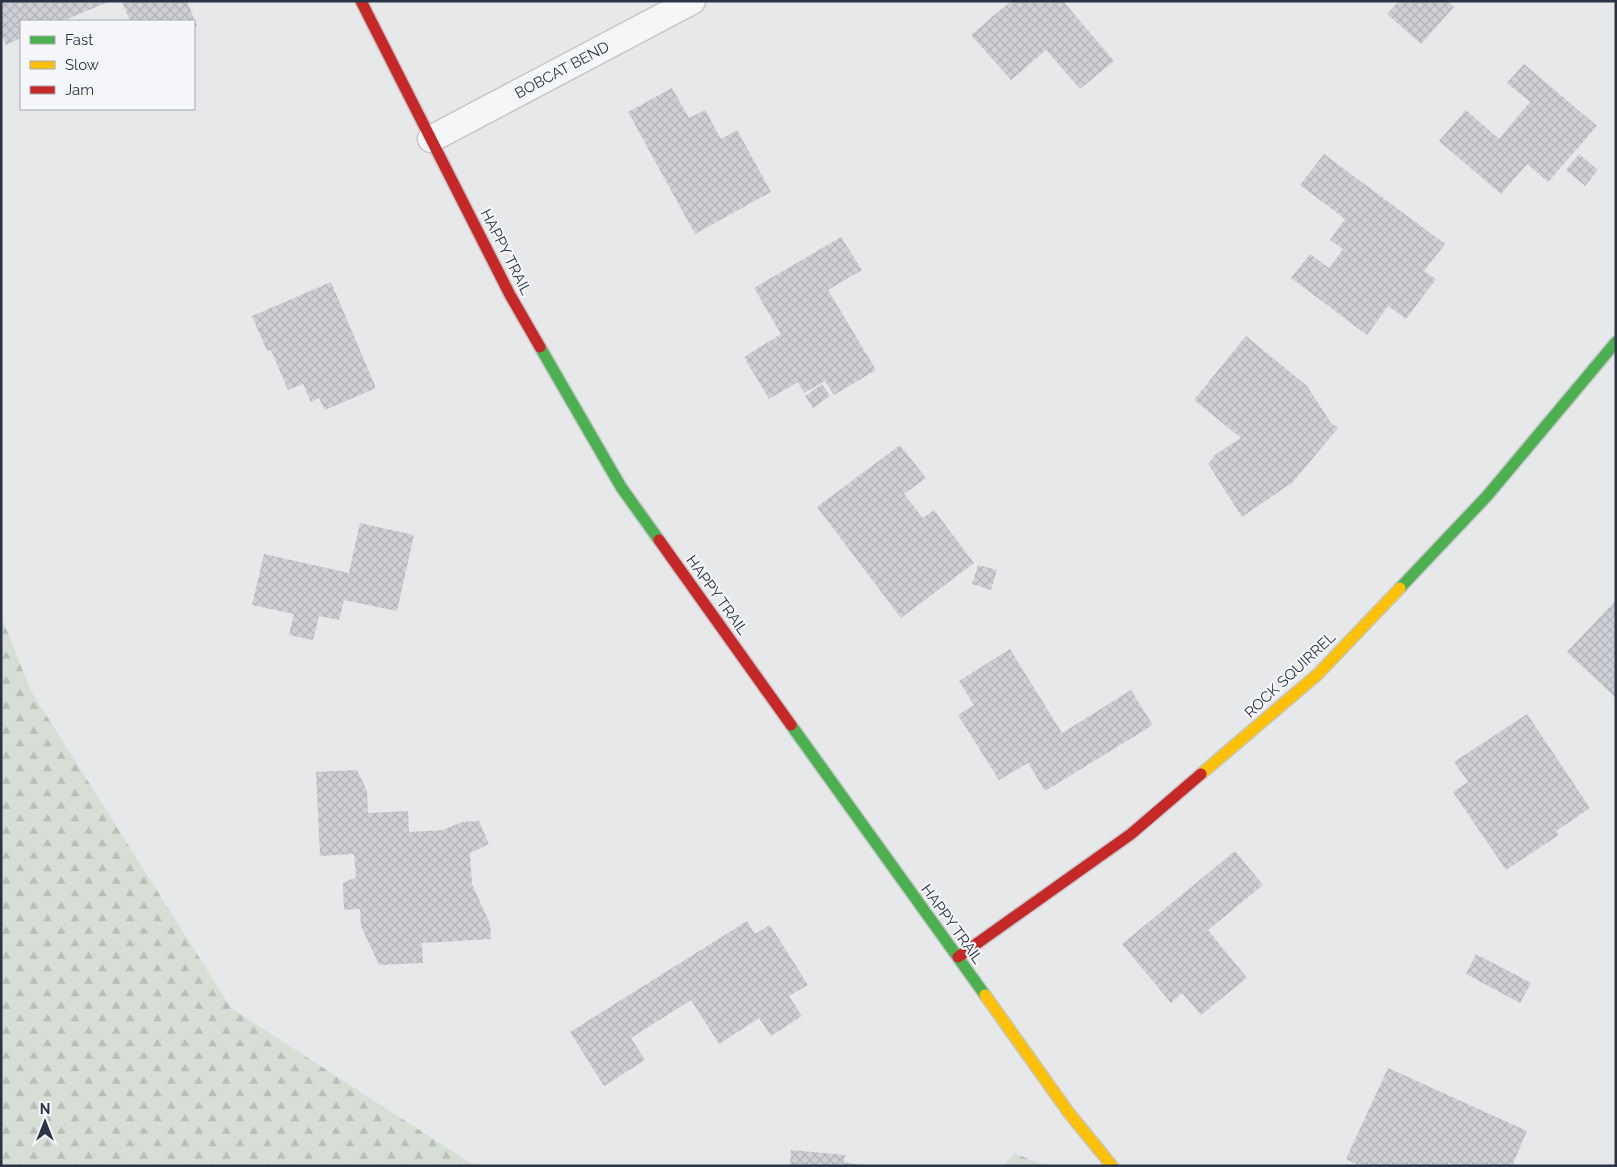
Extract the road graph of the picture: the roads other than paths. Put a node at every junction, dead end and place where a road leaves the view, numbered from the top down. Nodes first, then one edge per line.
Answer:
1 (361, 1) edge
2 (692, 1) edge
3 (432, 139) junction
4 (1616, 342) edge
5 (958, 957) junction
6 (1112, 1166) edge

1 - 3 street, HAPPY TRAIL
2 - 3 street, BOBCAT BEND
3 - 5 street, HAPPY TRAIL
4 - 5 street, ROCK SQUIRREL
5 - 6 street, HAPPY TRAIL

